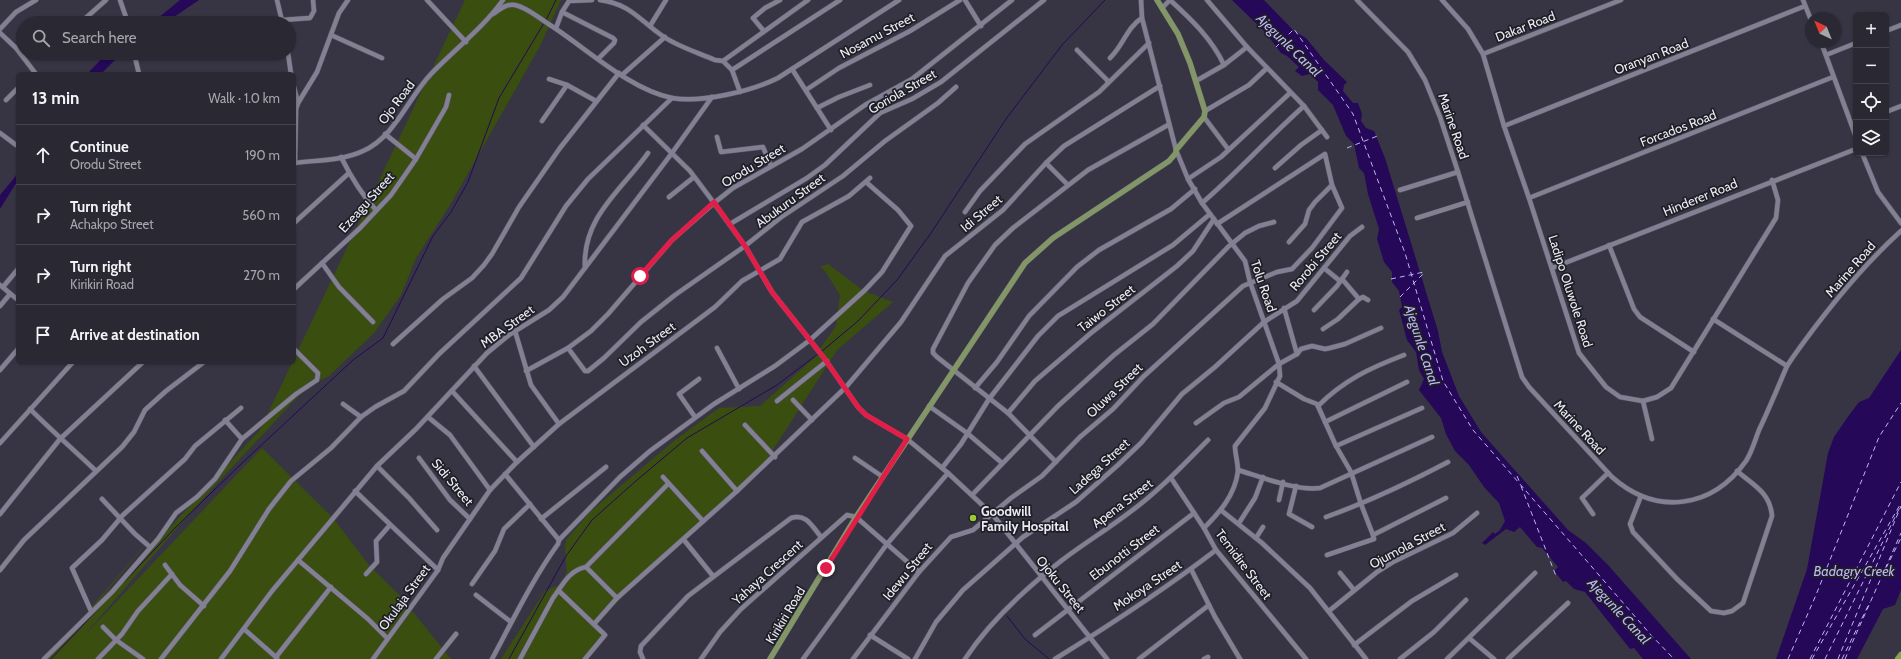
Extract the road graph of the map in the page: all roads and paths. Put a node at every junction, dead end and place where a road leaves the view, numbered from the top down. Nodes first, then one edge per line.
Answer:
1 (36, 0) edge
2 (106, 0) edge
3 (121, 0) edge
4 (277, 0) edge
5 (313, 0) edge
6 (348, 0) edge
7 (427, 0) edge
8 (503, 0) edge
9 (592, 0) edge
10 (600, 0) edge
11 (666, 0) edge
12 (780, 0) edge
13 (808, 0) edge
14 (840, 0) edge
15 (899, 0) edge
16 (965, 0) edge
17 (1012, 0) edge
18 (1044, 0) edge
19 (1141, 0) edge
20 (1157, 0) edge
21 (1207, 0) edge
22 (1357, 0) edge
23 (1442, 0) edge
24 (1621, 0) edge
25 (1802, 0) edge
26 (957, 1) edge
27 (1805, 6) junction
28 (1162, 8) junction
29 (562, 12) junction
30 (1808, 12) edge
31 (493, 14) junction
32 (88, 16) edge
33 (126, 16) edge
34 (281, 16) edge
35 (1142, 18) junction
36 (296, 20) edge
37 (1901, 25) edge
38 (650, 26) junction
39 (981, 26) junction
40 (555, 28) junction
41 (0, 29) edge
42 (763, 30) junction
43 (1889, 30) edge
44 (0, 33) edge
45 (331, 35) junction
46 (665, 37) junction
47 (466, 42) junction
48 (1149, 43) junction
49 (1853, 44) edge
50 (1247, 47) junction
51 (16, 48) edge
52 (1823, 48) edge
53 (1077, 50) dead end
54 (1482, 54) junction
55 (1826, 55) junction
56 (382, 58) dead end
57 (1110, 58) dead end
58 (598, 59) junction
59 (25, 60) edge
60 (136, 60) edge
61 (289, 60) edge
62 (723, 61) junction
63 (1224, 66) junction
64 (1267, 68) junction
65 (792, 69) junction
66 (732, 70) junction
67 (34, 72) edge
68 (139, 72) edge
69 (291, 72) edge
70 (620, 74) junction
71 (1833, 77) junction
72 (549, 79) dead end
73 (1196, 81) junction
74 (1108, 83) junction
75 (567, 85) junction
76 (870, 85) dead end
77 (1160, 86) junction
78 (956, 87) dead end
79 (16, 90) edge
80 (806, 90) junction
81 (740, 92) junction
82 (1290, 93) junction
83 (296, 95) edge
84 (449, 95) dead end
85 (712, 97) junction
86 (672, 98) junction
87 (6, 100) dead end
88 (596, 101) junction
89 (298, 103) junction
90 (1304, 106) junction
91 (1901, 106) edge
92 (296, 108) edge
93 (817, 108) junction
94 (1889, 111) edge
95 (1204, 114) junction
96 (542, 121) dead end
97 (1853, 121) edge
98 (644, 125) junction
99 (1168, 125) junction
100 (1504, 126) junction
101 (831, 130) junction
102 (1322, 130) junction
103 (0, 133) edge
104 (385, 134) junction
105 (717, 137) dead end
106 (1327, 137) dead end
107 (16, 144) dead end
108 (1228, 149) junction
109 (1853, 149) edge
110 (1176, 150) junction
111 (648, 153) dead end
112 (672, 153) junction
113 (1863, 156) edge
114 (341, 158) junction
115 (416, 159) junction
116 (296, 163) edge
117 (1046, 163) junction
118 (771, 166) junction
119 (1275, 168) dead end
120 (1458, 172) junction
121 (349, 173) junction
122 (694, 177) junction
123 (1188, 179) junction
124 (1772, 180) junction
125 (1068, 185) junction
126 (1332, 185) junction
127 (1195, 188) junction
128 (1400, 190) dead end
129 (669, 197) dead end
130 (1530, 198) junction
131 (714, 202) junction
132 (1468, 202) junction
133 (1202, 203) junction
134 (376, 210) junction
135 (965, 212) dead end
136 (1210, 214) junction
137 (1417, 218) dead end
138 (1214, 219) junction
139 (296, 221) edge
140 (1274, 222) dead end
141 (1901, 223) edge
142 (730, 224) junction
143 (1217, 224) junction
144 (1362, 227) dead end
145 (1901, 231) edge
146 (1289, 242) dead end
147 (1234, 243) junction
148 (1609, 245) junction
149 (745, 246) junction
150 (322, 263) junction
151 (585, 268) junction
152 (1324, 268) junction
153 (1552, 268) junction
154 (16, 271) edge
155 (759, 271) junction
156 (1347, 272) dead end
157 (1341, 280) junction
158 (1250, 282) junction
159 (1, 286) edge
160 (296, 288) edge
161 (10, 294) junction
162 (16, 298) edge
163 (1359, 299) junction
164 (1368, 300) dead end
165 (0, 306) edge
166 (1284, 308) junction
167 (1314, 310) dead end
168 (1713, 319) junction
169 (373, 322) dead end
170 (1264, 322) junction
171 (1323, 328) dead end
172 (1381, 328) dead end
173 (515, 331) junction
174 (811, 341) junction
175 (393, 344) dead end
176 (568, 348) junction
177 (717, 348) dead end
178 (16, 351) edge
179 (296, 351) edge
180 (1694, 352) junction
181 (1297, 354) junction
182 (1404, 354) dead end
183 (826, 359) junction
184 (71, 364) edge
185 (141, 364) edge
186 (201, 364) edge
187 (1279, 364) junction
188 (474, 366) junction
189 (1787, 366) junction
190 (0, 370) edge
191 (526, 371) junction
192 (952, 371) junction
193 (699, 379) dead end
194 (1276, 382) junction
195 (1407, 382) dead end
196 (846, 387) junction
197 (975, 388) junction
198 (739, 389) junction
199 (452, 391) junction
200 (989, 399) junction
201 (793, 400) dead end
202 (776, 401) dead end
203 (1643, 402) junction
204 (343, 404) dead end
205 (929, 406) junction
206 (1318, 406) junction
207 (241, 408) dead end
208 (1422, 408) dead end
209 (30, 409) junction
210 (1008, 413) junction
211 (361, 417) junction
212 (428, 417) junction
213 (696, 417) junction
214 (225, 420) junction
215 (812, 420) junction
216 (1196, 422) dead end
217 (1325, 422) junction
218 (559, 424) junction
219 (745, 425) dead end
220 (967, 433) junction
221 (1031, 435) junction
222 (1432, 437) dead end
223 (242, 438) junction
224 (60, 439) junction
225 (907, 439) junction
226 (1652, 439) dead end
227 (1208, 440) dead end
228 (0, 443) edge
229 (1336, 446) junction
230 (534, 447) junction
231 (702, 451) dead end
232 (775, 456) junction
233 (419, 458) dead end
234 (855, 458) dead end
235 (517, 462) junction
236 (1056, 462) junction
237 (1448, 462) dead end
238 (1002, 463) junction
239 (377, 466) junction
240 (606, 467) dead end
241 (942, 468) junction
242 (1238, 470) junction
243 (96, 471) junction
244 (1737, 471) junction
245 (1351, 472) junction
246 (948, 473) junction
247 (1608, 473) junction
248 (504, 474) junction
249 (663, 477) dead end
250 (883, 477) junction
251 (1171, 478) junction
252 (1263, 478) junction
253 (1283, 482) junction
254 (668, 484) junction
255 (1296, 486) junction
256 (490, 490) junction
257 (355, 491) junction
258 (738, 491) junction
259 (972, 495) junction
260 (1641, 496) junction
261 (1446, 498) dead end
262 (102, 499) dead end
263 (1279, 500) dead end
264 (530, 504) junction
265 (1361, 504) junction
266 (1222, 511) junction
267 (1194, 513) junction
268 (1477, 513) dead end
269 (0, 514) edge
270 (1593, 514) dead end
271 (993, 515) junction
272 (856, 517) junction
273 (1326, 517) dead end
274 (120, 519) junction
275 (470, 519) junction
276 (541, 519) junction
277 (703, 521) junction
278 (1239, 523) junction
279 (390, 525) junction
280 (1264, 527) dead end
281 (1312, 527) dead end
282 (1204, 528) junction
283 (437, 530) dead end
284 (1373, 535) junction
285 (821, 537) junction
286 (1256, 538) junction
287 (559, 540) junction
288 (684, 540) junction
289 (886, 544) junction
290 (1015, 544) junction
291 (150, 547) junction
292 (451, 548) joint
293 (1216, 550) junction
294 (1327, 555) dead end
295 (298, 560) junction
296 (165, 565) dead end
297 (586, 567) junction
298 (1191, 569) junction
299 (0, 570) edge
300 (438, 570) junction
301 (919, 572) junction
302 (1340, 573) dead end
303 (1535, 573) dead end
304 (172, 574) junction
305 (366, 574) dead end
306 (1456, 574) dead end
307 (713, 576) junction
308 (1042, 577) junction
309 (472, 584) dead end
310 (331, 587) junction
311 (1354, 590) junction
312 (560, 592) junction
313 (476, 595) dead end
314 (617, 598) junction
315 (1466, 600) dead end
316 (1568, 603) dead end
317 (204, 606) junction
318 (1209, 606) junction
319 (1068, 609) junction
320 (91, 611) junction
321 (1328, 611) junction
322 (511, 622) junction
323 (594, 624) junction
324 (103, 627) dead end
325 (244, 629) junction
326 (456, 634) dead end
327 (870, 635) junction
328 (1035, 635) dead end
329 (387, 638) junction
330 (1090, 638) junction
331 (1469, 638) junction
332 (116, 640) junction
333 (1354, 645) junction
334 (1901, 655) edge
335 (277, 658) edge
336 (44, 659) edge
337 (98, 659) edge
338 (143, 659) edge
339 (162, 659) edge
340 (221, 659) edge
341 (373, 659) edge
342 (436, 659) edge
343 (492, 659) edge
344 (520, 659) edge
345 (585, 659) edge
346 (643, 659) edge
347 (701, 659) edge
348 (770, 659) edge
349 (803, 659) edge
350 (853, 659) edge
351 (908, 659) edge
352 (915, 659) edge
353 (965, 659) edge
354 (1055, 659) edge
355 (1107, 659) edge
356 (1139, 659) edge
357 (1240, 659) edge
358 (1306, 659) edge
359 (1366, 659) edge
360 (1400, 659) edge
361 (1447, 659) edge
362 (1494, 659) edge
363 (1508, 659) edge
364 (1898, 659) edge

1 - 41 street
2 - 32 street
3 - 33 street
4 - 34 street
5 - 36 street
6 - 45 street
7 - 47 street
8 - 31 street
9 - 29 street
10 - 38 street
11 - 38 street
12 - 42 street
13 - 42 street
14 - 66 street
15 - 65 street
16 - 39 street
17 - 39 street, Orodu Street
18 - 142 street, Goriola Street
19 - 35 street, Tolu Road
20 - 28 main road
21 - 50 street
22 - 120 street, Marine Road
23 - 54 street, Ladipo Oluwole Road
24 - 54 street, Dakar Road
25 - 27 street
26 - 80 street, Nosamu Street
27 - 30 street
27 - 100 street, Oranyan Road
28 - 63 street
28 - 73 main road
29 - 40 street
29 - 58 street
31 - 40 street
31 - 47 street, Ojo Road
35 - 48 street, Tolu Road
35 - 57 street
37 - 43 street
38 - 46 street
39 - 101 street, Orodu Street
40 - 58 street
42 - 62 street
44 - 51 street
45 - 56 street
45 - 89 street
46 - 62 street
46 - 70 street
47 - 104 street, Ojo Road
48 - 74 street
48 - 77 street, Tolu Road
49 - 55 street
50 - 63 street
50 - 64 street
52 - 55 street
53 - 74 street
54 - 100 street, Ladipo Oluwole Road
55 - 71 street
58 - 70 street
59 - 67 street
60 - 68 street
61 - 69 street
62 - 66 street
63 - 73 street
64 - 82 street
64 - 95 street
65 - 80 street
65 - 81 street
66 - 81 street
70 - 86 street
70 - 88 street
71 - 97 street
71 - 130 street, Forcados Road
72 - 75 street
73 - 95 main road
74 - 135 street
75 - 88 street
75 - 96 street
76 - 93 street
77 - 99 street, Tolu Road
77 - 117 street, Idi Street
78 - 149 street, Abukuru Street
79 - 87 street
80 - 93 street
81 - 85 street
82 - 90 street
82 - 108 street
83 - 89 street
84 - 115 street, Ezeagu Street
85 - 86 street
85 - 112 street, MBA Street
86 - 98 street
88 - 175 street
89 - 92 street
90 - 102 street
90 - 133 street
91 - 94 street
93 - 101 street
95 - 108 street
95 - 110 main road, Kirikiri Road
98 - 112 street, Ojoku Street
98 - 211 street
99 - 110 street, Tolu Road
99 - 125 street
100 - 130 street, Ladipo Oluwole Road
101 - 118 street, Orodu Street
102 - 106 street
102 - 119 street
103 - 107 street
104 - 114 street, Ojo Road
104 - 115 street
105 - 118 street
108 - 123 street
109 - 124 street, Hinderer Road
110 - 123 street, Tolu Road
110 - 192 main road, Kirikiri Road
111 - 151 street
112 - 122 street, Ojoku Street
112 - 151 street, MBA Street
113 - 141 street
114 - 116 street, Ojo Road
114 - 121 street
115 - 134 street, Ezeagu Street
117 - 125 street
117 - 196 street, Idi Street
118 - 131 street, Orodu Street
120 - 128 street
120 - 132 street, Marine Road
121 - 134 street
121 - 139 street
122 - 129 street
122 - 131 street, Ojoku Street
123 - 127 street, Tolu Road
124 - 148 street, Hinderer Road
124 - 168 street
125 - 192 street
126 - 143 street
126 - 146 street
126 - 158 street, Oluwa Street
127 - 133 street, Tolu Road
127 - 197 street
130 - 153 street, Ladipo Oluwole Road
131 - 142 street, Ojoku Street
131 - 176 street, Orodu Street
132 - 137 street
132 - 247 street, Marine Road
133 - 136 street, Tolu Road
134 - 150 street, Ezeagu Street
136 - 138 street, Tolu Road
136 - 200 street
138 - 143 street, Tolu Road
138 - 210 street, Taiwo Street
140 - 147 street
142 - 149 street, Ojoku Street
143 - 147 street, Tolu Road
144 - 152 street, Rorobi Street
145 - 189 street, Marine Road
147 - 158 street, Tolu Road
147 - 221 street
148 - 153 street, Hinderer Road
148 - 180 street
149 - 155 street, Ojoku Street
149 - 176 street, Abukuru Street
150 - 160 street, Ezeagu Street
150 - 169 street
151 - 173 street, MBA Street
152 - 157 street
152 - 166 street, Rorobi Street
153 - 203 street, Ladipo Oluwole Road
154 - 159 street
155 - 174 street, Ojoku Street
155 - 174 street, Uzoh Street
155 - 218 street, Uzoh Street
156 - 157 street
157 - 163 street
157 - 167 street
158 - 170 street, Tolu Road
158 - 236 street, Oluwa Street
159 - 161 street
161 - 162 street
161 - 165 street
163 - 164 street
163 - 171 street
166 - 170 street, Rorobi Street
166 - 181 street
168 - 180 street
168 - 189 street
170 - 187 street, Tolu Road
170 - 290 street, Ladega Street
172 - 181 street
173 - 188 street, MBA Street
173 - 191 street
174 - 183 street, Ojoku Street
174 - 198 street
176 - 191 street, Orodu Street
177 - 198 street
178 - 190 street
179 - 223 street
180 - 203 street
181 - 187 street
182 - 206 street
183 - 196 street, Ojoku Street
183 - 202 street
184 - 209 street
185 - 224 street
186 - 243 street
187 - 194 street, Tolu Road
187 - 216 street
188 - 199 street, MBA Street
188 - 230 street
189 - 244 street, Marine Road
191 - 218 street
192 - 197 street
192 - 205 main road, Kirikiri Road
193 - 213 street
194 - 206 street
194 - 242 street, Tolu Road
195 - 217 street
196 - 215 street, Idi Street
196 - 225 street, Ojoku Street
197 - 200 street
198 - 213 street
199 - 212 street, MBA Street
199 - 235 street
200 - 210 street
200 - 220 street
201 - 215 street
203 - 226 street
204 - 211 street
205 - 220 street
205 - 225 main road, Kirikiri Road
206 - 217 street
207 - 214 street
208 - 229 street
209 - 224 street
209 - 228 street
210 - 221 street
211 - 317 street
212 - 239 street, MBA Street
212 - 256 street
213 - 287 street
214 - 223 street
214 - 274 street
215 - 232 street, Idi Street
217 - 229 street
218 - 230 street, Uzoh Street
219 - 232 street
220 - 238 street
220 - 241 street
221 - 236 street
221 - 238 street
222 - 245 street
223 - 291 street
224 - 243 street
224 - 269 street
225 - 241 street, Ojoku Street
225 - 250 main road, Kirikiri Road
227 - 251 street, Apena Street
229 - 245 street
230 - 235 street, Uzoh Street
231 - 258 street
232 - 258 street, Idi Street
233 - 275 street, Sidi Street
234 - 250 street
235 - 248 street, Uzoh Street
236 - 271 street, Oluwa Street
237 - 265 street
238 - 259 street
239 - 257 street, MBA Street
239 - 283 street
240 - 276 street
241 - 246 street, Ojoku Street
242 - 252 street
242 - 266 street, Tolu Road
243 - 299 street
244 - 260 street, Marine Road
244 - 260 street
245 - 255 street
245 - 265 street
246 - 259 street, Ojoku Street
246 - 289 street
247 - 260 street, Marine Road
247 - 270 street
248 - 256 street, Uzoh Street
248 - 264 street
249 - 254 street
250 - 272 main road, Kirikiri Road
251 - 267 street, Temidire Street
251 - 308 street, Apena Street
252 - 253 street
252 - 278 street
253 - 255 street
253 - 263 street
254 - 277 street
254 - 297 street
255 - 281 street
256 - 275 street, Uzoh Street
257 - 279 street
257 - 295 street, MBA Street
258 - 277 street, Idi Street
259 - 271 street, Ojoku Street
261 - 284 street
262 - 274 street
264 - 276 street
264 - 309 street
265 - 273 street
265 - 284 street
266 - 278 street
266 - 282 street, Tolu Road
267 - 282 street, Temidire Street
267 - 319 street, Ebunotti Street
268 - 311 street, Ojumola Street
271 - 290 street, Ojoku Street
271 - 301 street, Idewu Street
272 - 285 street, Yahaya Crescent
272 - 289 street
272 - 348 main road, Kirikiri Road
274 - 291 street
274 - 320 street
275 - 292 street, Uzoh Street
276 - 287 street
277 - 288 street, Idi Street
278 - 286 street
279 - 300 street
279 - 305 street
280 - 286 street
282 - 293 street, Temidire Street
284 - 294 street
285 - 307 street
285 - 347 street, Yahaya Crescent
286 - 321 street
287 - 322 street
288 - 307 street
288 - 314 street, Idi Street
289 - 301 street
289 - 349 street
290 - 308 street, Ojoku Street
290 - 352 street, Ladega Street
291 - 320 street
292 - 300 street, Okulaja Street
293 - 298 street, Mokoya Street
293 - 358 street, Temidire Street
295 - 310 street
295 - 325 street, MBA Street
296 - 304 street
297 - 312 street
297 - 314 street
298 - 318 street
298 - 330 street, Mokoya Street
300 - 329 street, Okulaja Street
301 - 327 street, Idewu Street
302 - 311 street
303 - 331 street
304 - 317 street
304 - 332 street
306 - 333 street
307 - 346 street
308 - 319 street, Ojoku Street
308 - 353 street, Apena Street
310 - 329 street
310 - 335 street
311 - 321 street, Ojumola Street
312 - 323 street
312 - 344 street
313 - 322 street
314 - 323 street, Idi Street
315 - 360 street
316 - 363 street
317 - 339 street
318 - 356 street
318 - 357 street
319 - 328 street, Ebunotti Street
319 - 330 street, Ojoku Street
320 - 336 street
321 - 333 street
322 - 343 street
323 - 345 street
324 - 332 street
325 - 335 street
325 - 340 street, MBA Street
326 - 342 street
327 - 350 street, Idewu Street
327 - 351 street
329 - 341 street, Okulaja Street
330 - 354 street, Mokoya Street
330 - 355 street, Ojoku Street
331 - 361 street
331 - 362 street
332 - 337 street
332 - 338 street
333 - 359 street
334 - 364 highway

